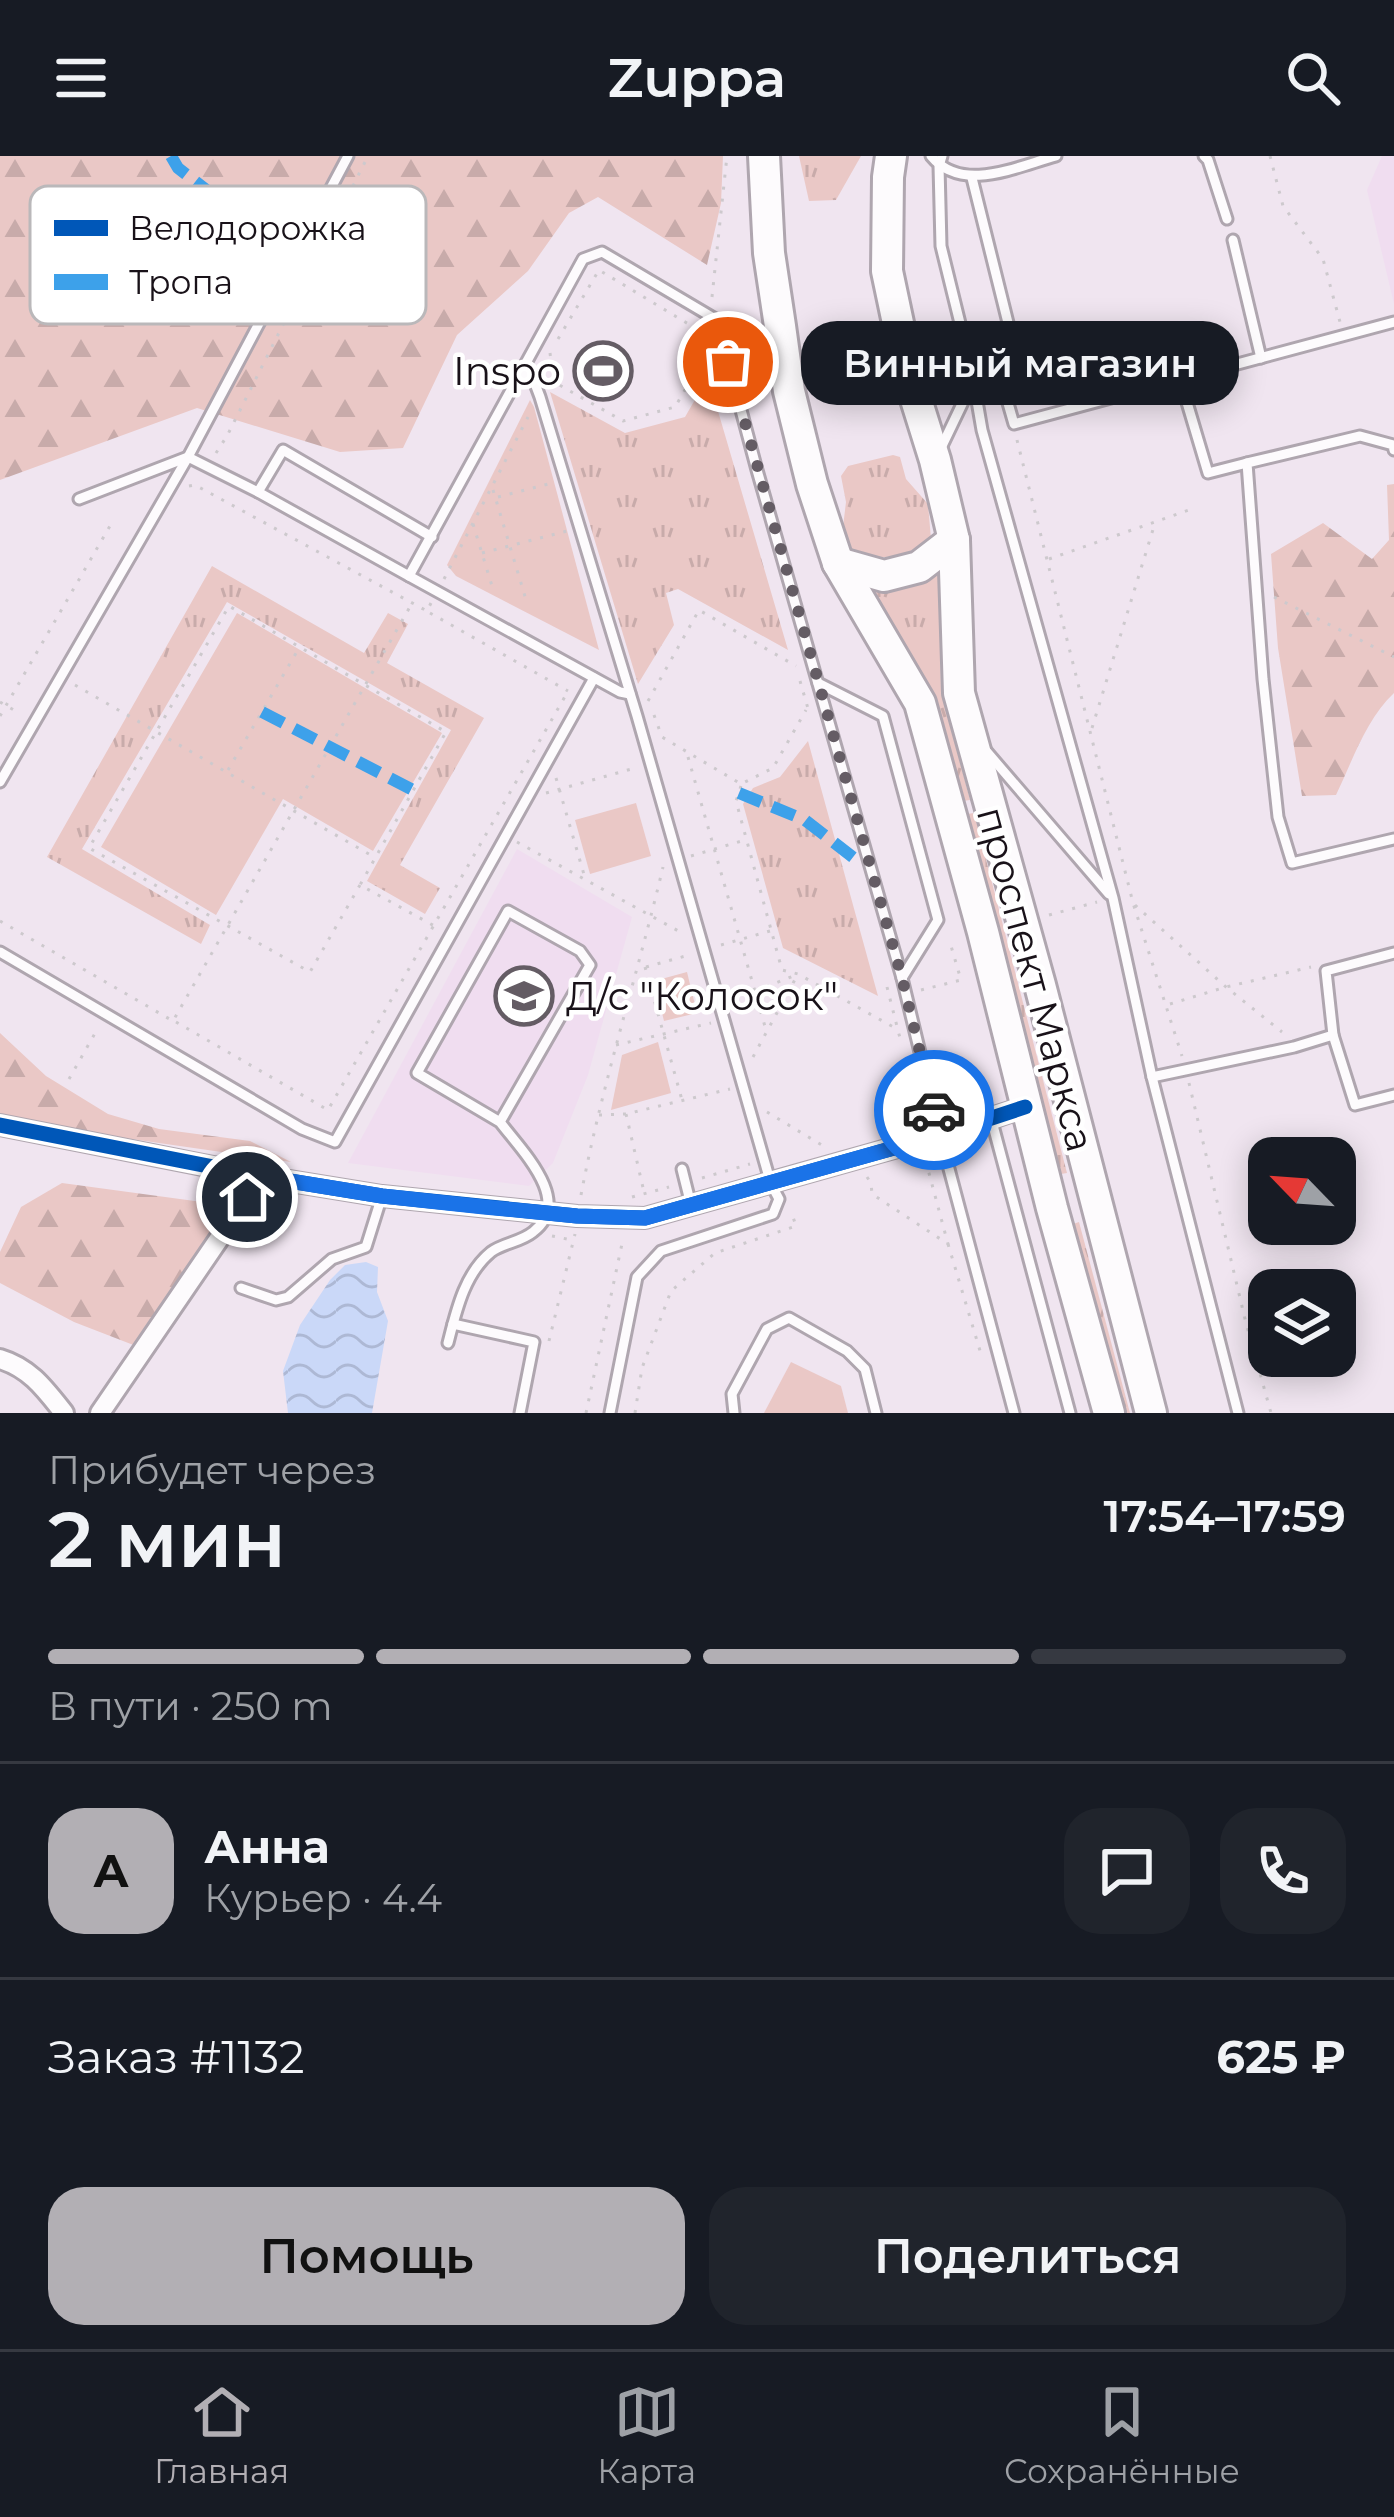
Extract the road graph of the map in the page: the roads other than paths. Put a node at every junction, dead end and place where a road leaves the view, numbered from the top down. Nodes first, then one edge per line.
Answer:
1 (348, 156) edge
2 (764, 156) edge
3 (892, 156) edge
4 (932, 156) edge
5 (1056, 156) edge
6 (1204, 156) edge
7 (941, 161) edge
8 (972, 178) junction
9 (332, 186) edge
10 (1227, 219) dead end
11 (1233, 240) dead end
12 (1394, 322) edge
13 (259, 324) edge
14 (1261, 358) junction
15 (997, 364) junction
16 (972, 372) junction
17 (522, 373) junction
18 (1180, 380) junction
19 (1394, 450) edge
20 (188, 457) junction
21 (935, 460) junction
22 (1247, 463) junction
23 (258, 492) junction
24 (79, 499) dead end
25 (432, 537) junction
26 (954, 540) junction
27 (838, 563) junction
28 (410, 576) junction
29 (594, 678) junction
30 (818, 683) junction
31 (630, 694) junction
32 (967, 728) junction
33 (0, 782) edge
34 (1394, 839) edge
35 (1113, 898) junction
36 (0, 952) edge
37 (1394, 953) edge
38 (902, 978) junction
39 (1333, 1035) junction
40 (1152, 1077) junction
41 (1394, 1095) edge
42 (1025, 1107) junction
43 (991, 1118) junction
44 (500, 1122) junction
45 (0, 1125) edge
46 (940, 1135) junction
47 (682, 1169) dead end
48 (259, 1176) junction
49 (770, 1187) junction
50 (1094, 1195) junction
51 (382, 1196) junction
52 (691, 1205) junction
53 (1052, 1208) junction
54 (548, 1212) junction
55 (241, 1288) dead end
56 (453, 1324) junction
57 (448, 1343) dead end
58 (0, 1359) edge
59 (64, 1413) edge
60 (100, 1413) edge
61 (520, 1413) edge
62 (610, 1413) edge
63 (734, 1413) edge
64 (876, 1413) edge
65 (1014, 1413) edge
66 (1070, 1413) edge
67 (1109, 1413) edge
68 (1151, 1413) edge
69 (1238, 1413) edge

1 - 9 lane
2 - 27 main road, проспект Маркса
3 - 21 main road, проспект Маркса
4 - 7 lane
5 - 8 lane
6 - 10 lane
7 - 8 lane
7 - 16 lane
8 - 15 lane
11 - 14 lane
12 - 14 lane
13 - 20 lane
14 - 18 lane
15 - 16 lane
15 - 18 lane
16 - 21 lane
16 - 35 lane
17 - 25 lane
17 - 30 lane
17 - 31 lane
18 - 22 lane
19 - 22 lane
20 - 23 lane
20 - 24 lane
20 - 33 lane
21 - 26 main road, проспект Маркса
22 - 34 lane
23 - 25 lane
23 - 28 lane
25 - 28 lane
26 - 27 main road
26 - 32 main road, проспект Маркса
27 - 42 main road, проспект Маркса
28 - 29 lane
29 - 31 lane
29 - 36 lane
30 - 38 lane
30 - 38 lane
31 - 49 lane
32 - 35 lane
32 - 50 main road, проспект Маркса
35 - 40 lane
37 - 39 lane
38 - 46 lane
39 - 40 lane
39 - 41 lane
40 - 69 lane
42 - 43 street
42 - 53 main road, проспект Маркса
43 - 46 street
43 - 66 lane
44 - 44 lane
44 - 54 lane
45 - 48 street
46 - 49 street
46 - 65 lane
47 - 52 lane
48 - 51 street
48 - 60 street
49 - 52 street
49 - 62 lane
50 - 53 main road
50 - 68 main road, проспект Маркса
51 - 54 street
51 - 55 lane
52 - 54 street
53 - 67 main road, проспект Маркса
54 - 56 lane
56 - 57 lane
56 - 61 lane
58 - 59 street
63 - 64 lane

